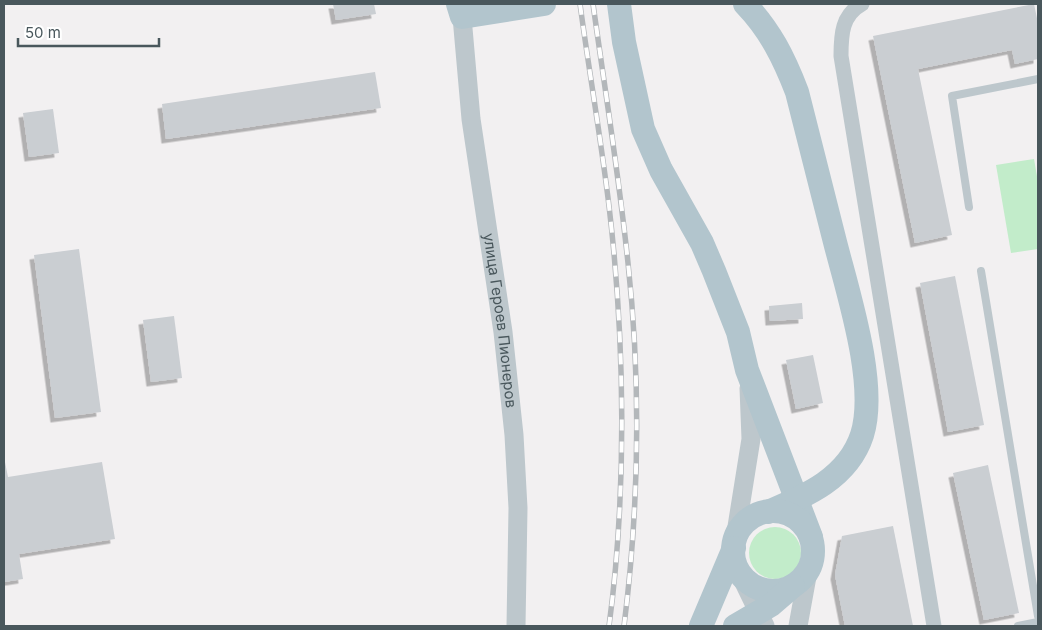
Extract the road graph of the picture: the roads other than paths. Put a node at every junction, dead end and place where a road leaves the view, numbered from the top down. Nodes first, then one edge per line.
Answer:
1 (619, 4) edge
2 (862, 4) edge
3 (533, 5) edge
4 (460, 10) edge
5 (751, 10) edge
6 (1038, 79) edge
7 (969, 207) dead end
8 (980, 270) dead end
9 (747, 370) junction
10 (798, 499) junction
11 (768, 512) junction
12 (811, 537) junction
13 (735, 551) junction
14 (801, 578) junction
15 (1038, 616) edge
16 (761, 619) edge
17 (1038, 622) edge
18 (516, 626) edge
19 (701, 626) edge
20 (735, 626) edge
21 (798, 626) edge
22 (934, 626) edge
23 (1018, 626) edge

1 - 9 main road
2 - 22 street
3 - 4 main road, улица Героев Пионеров
4 - 18 street, улица Героев Пионеров
5 - 10 main road
6 - 7 lane
8 - 15 lane
9 - 10 main road
9 - 13 street
10 - 11 main road
10 - 12 main road
11 - 12 main road
11 - 13 main road
12 - 14 main road
13 - 14 main road
13 - 16 street
13 - 19 main road
14 - 16 main road
14 - 21 street
16 - 20 main road
17 - 23 lane

